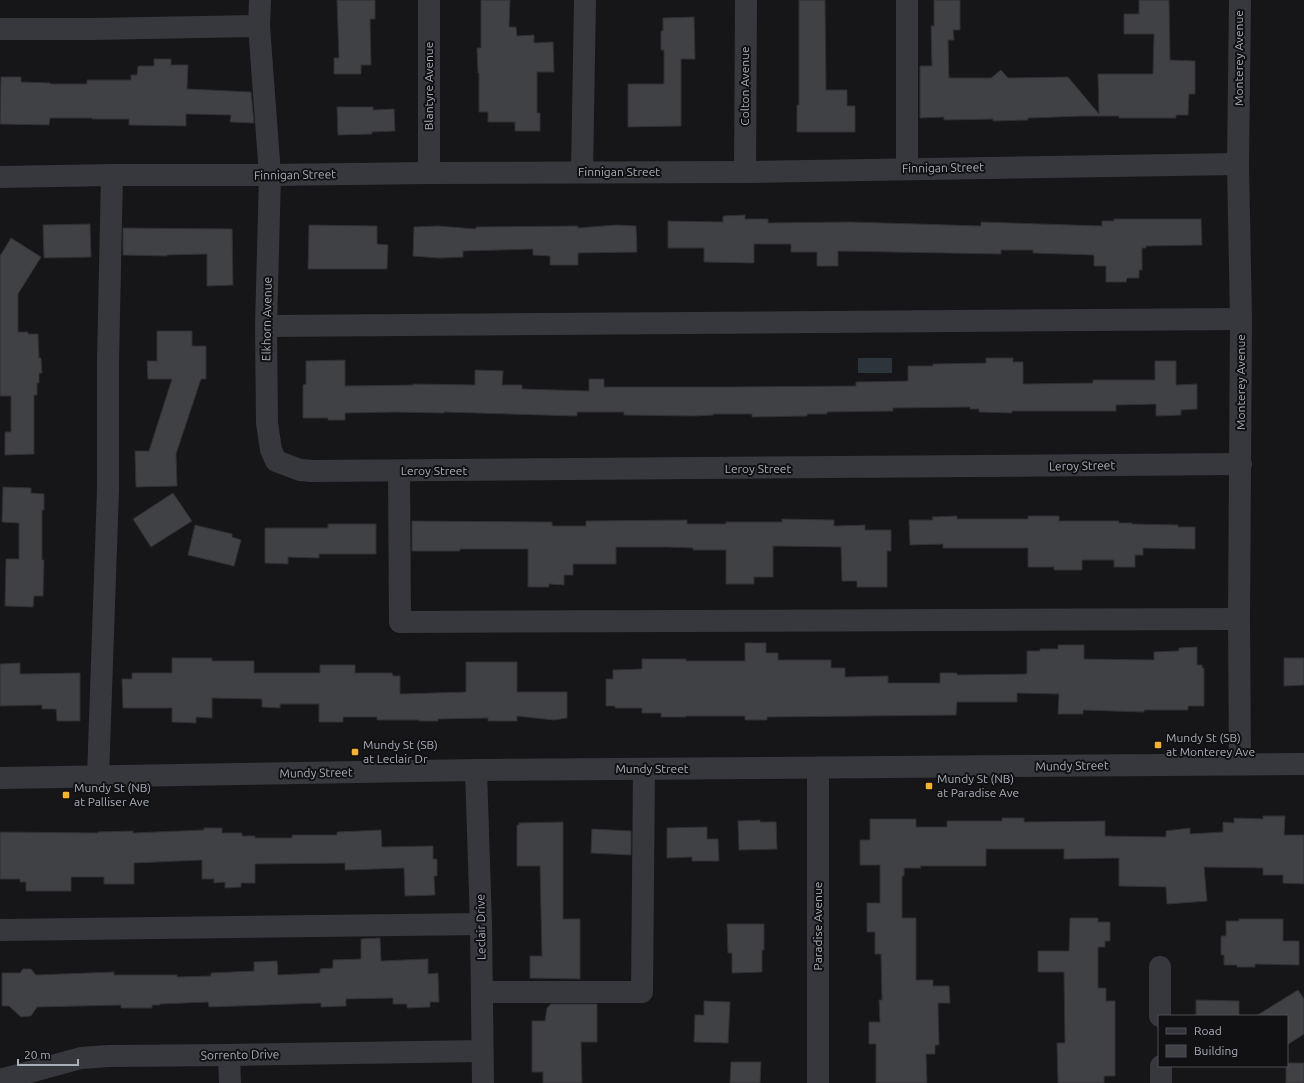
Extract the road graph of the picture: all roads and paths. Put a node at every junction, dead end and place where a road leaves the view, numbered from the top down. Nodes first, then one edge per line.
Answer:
1 (260, 0) edge
2 (429, 0) edge
3 (585, 0) edge
4 (746, 0) edge
5 (907, 0) edge
6 (1240, 0) edge
7 (259, 26) junction
8 (0, 29) edge
9 (1238, 164) junction
10 (907, 169) junction
11 (582, 172) junction
12 (745, 172) junction
13 (429, 173) junction
14 (112, 175) junction
15 (270, 175) junction
16 (0, 177) edge
17 (1241, 319) junction
18 (266, 326) junction
19 (276, 461) joint
20 (1241, 464) junction
21 (399, 471) junction
22 (1239, 619) junction
23 (1240, 764) junction
24 (1304, 764) edge
25 (818, 768) junction
26 (644, 769) junction
27 (476, 770) junction
28 (98, 777) junction
29 (0, 778) edge
30 (481, 924) junction
31 (0, 930) edge
32 (1160, 967) dead end
33 (482, 992) junction
34 (1160, 1015) edge
35 (482, 1051) junction
36 (229, 1055) junction
37 (1160, 1067) edge
38 (0, 1080) edge
39 (230, 1083) edge
40 (483, 1083) edge
41 (818, 1083) edge
42 (1161, 1083) edge

1 - 7 street, Elkhorn Avenue
2 - 13 street, Blantyre Avenue
3 - 11 street
4 - 12 street, Colton Avenue
5 - 10 street
6 - 9 street, Monterey Avenue
7 - 8 street
7 - 15 street, Elkhorn Avenue
9 - 10 street, Finnigan Street
9 - 17 street, Monterey Avenue
10 - 12 street, Finnigan Street
11 - 12 street, Finnigan Street
11 - 13 street, Finnigan Street
13 - 15 street, Finnigan Street
14 - 15 street, Finnigan Street
14 - 16 street, Finnigan Street
14 - 28 street
15 - 18 street, Elkhorn Avenue
17 - 18 street
17 - 20 street, Monterey Avenue
18 - 19 street, Elkhorn Avenue
19 - 21 street, Leroy Street
20 - 21 street, Leroy Street
20 - 22 street, Monterey Avenue
21 - 22 street
22 - 23 street, Monterey Avenue
23 - 24 street, Mundy Street
23 - 25 street, Mundy Street
25 - 26 street, Mundy Street
25 - 41 street, Paradise Avenue
26 - 27 street, Mundy Street
26 - 33 street
27 - 28 street, Mundy Street
27 - 30 street, Leclair Drive
28 - 29 street, Mundy Street
30 - 31 street
30 - 33 street, Leclair Drive
32 - 34 street
33 - 35 street, Leclair Drive
35 - 36 street, Sorrento Drive
35 - 40 street, Leclair Drive
36 - 38 street, Sorrento Drive
36 - 39 street
37 - 42 street

